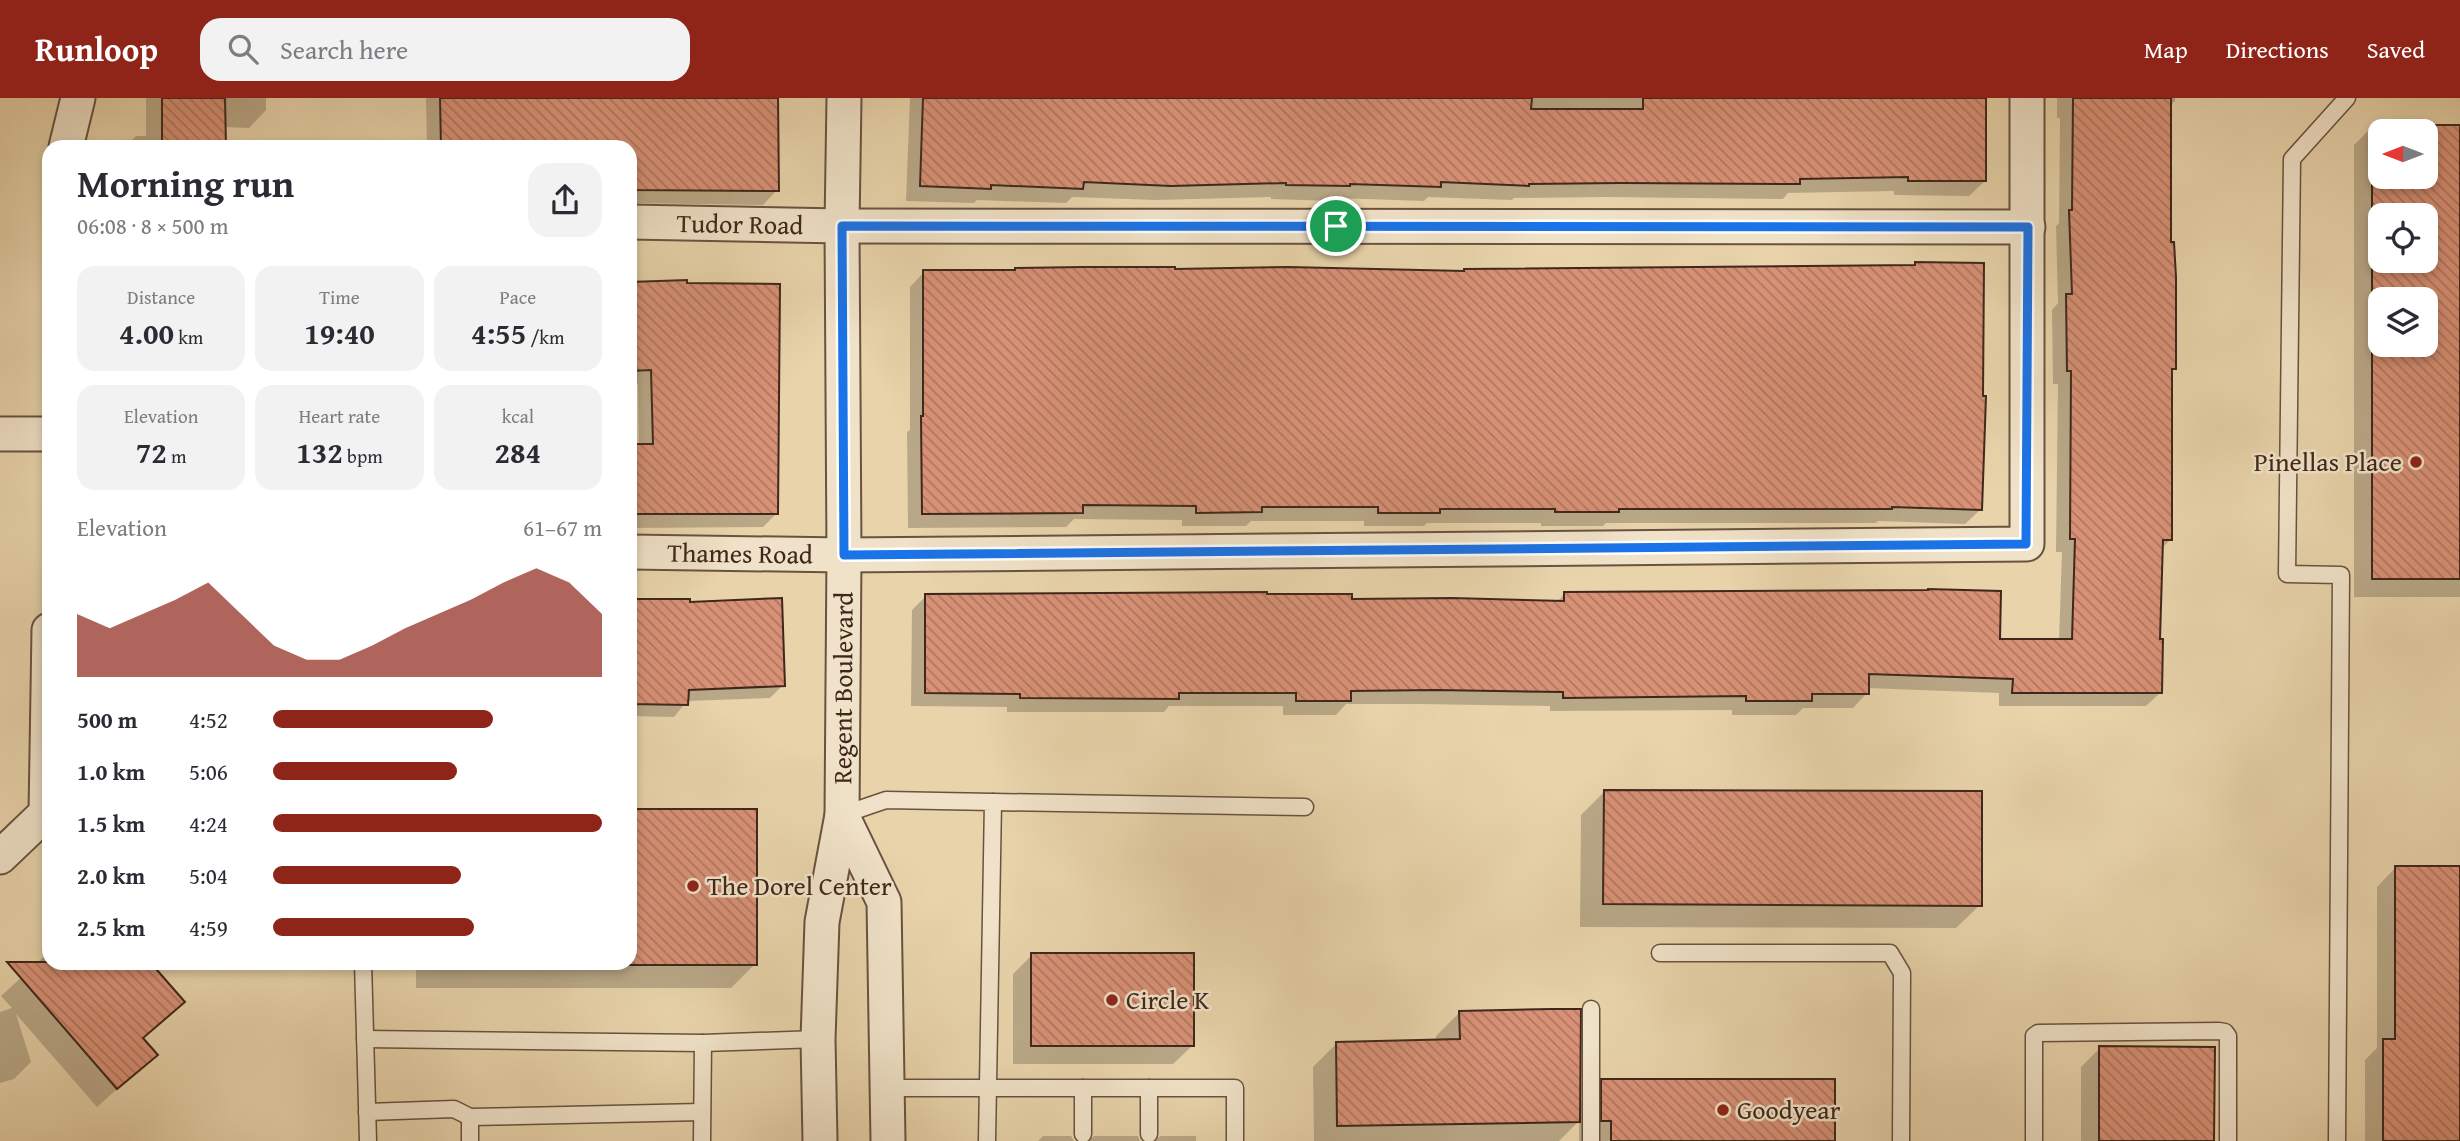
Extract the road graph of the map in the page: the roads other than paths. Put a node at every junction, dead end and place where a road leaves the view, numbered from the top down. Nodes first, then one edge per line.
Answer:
1 (78, 98) edge
2 (844, 98) edge
3 (2027, 98) edge
4 (2347, 98) edge
5 (68, 140) edge
6 (637, 222) edge
7 (842, 226) junction
8 (2028, 227) junction
9 (0, 434) edge
10 (42, 435) edge
11 (637, 552) edge
12 (844, 555) junction
13 (993, 802) junction
14 (1305, 807) dead end
15 (842, 815) junction
16 (42, 817) edge
17 (0, 858) edge
18 (1660, 953) dead end
19 (363, 970) edge
20 (1591, 1009) dead end
21 (365, 1039) junction
22 (818, 1039) junction
23 (703, 1043) junction
24 (887, 1088) junction
25 (987, 1088) junction
26 (1083, 1088) junction
27 (1149, 1088) junction
28 (367, 1112) junction
29 (702, 1112) junction
30 (470, 1117) junction
31 (1083, 1134) dead end
32 (1149, 1134) dead end
33 (368, 1141) edge
34 (470, 1141) edge
35 (702, 1141) edge
36 (820, 1141) edge
37 (888, 1141) edge
38 (988, 1141) edge
39 (1235, 1141) edge
40 (1591, 1141) edge
41 (1901, 1141) edge
42 (2034, 1141) edge
43 (2228, 1141) edge
44 (2337, 1141) edge

1 - 5 street
2 - 7 street, Regent Boulevard
3 - 8 street
4 - 44 lane
6 - 7 street, Tudor Road
7 - 8 street, Tudor Road
7 - 12 street, Regent Boulevard
8 - 12 street, Thames Road
9 - 10 street
11 - 12 street, Thames Road
12 - 15 street, Regent Boulevard
13 - 14 lane
13 - 15 lane
13 - 25 lane
15 - 22 street, Regent Boulevard
15 - 24 street, Regent Boulevard
16 - 17 street
18 - 41 lane
19 - 21 lane
20 - 40 lane
21 - 23 lane
21 - 28 lane
22 - 23 lane
22 - 36 street, Regent Boulevard
23 - 29 lane
24 - 25 lane
24 - 37 street, Regent Boulevard
25 - 26 lane
25 - 38 lane
26 - 27 lane
26 - 31 lane
27 - 32 lane
27 - 39 lane
28 - 30 lane
28 - 33 lane
29 - 30 lane
29 - 35 lane
30 - 34 lane
42 - 43 lane

